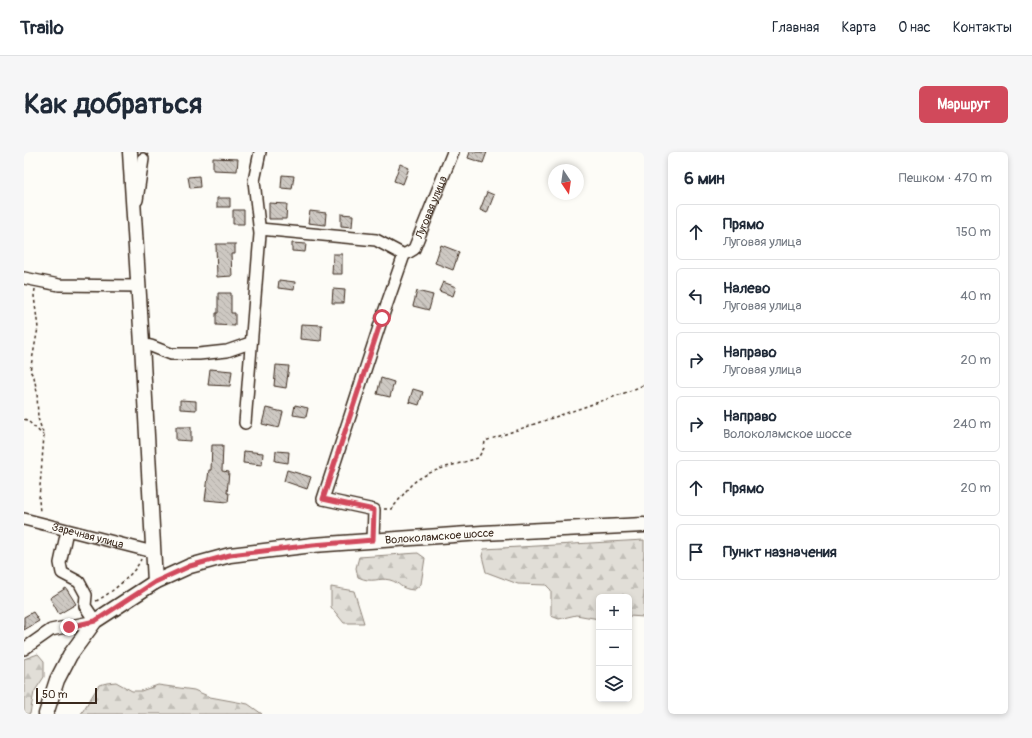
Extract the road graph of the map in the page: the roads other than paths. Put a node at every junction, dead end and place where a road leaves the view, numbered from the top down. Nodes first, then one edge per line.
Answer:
1 (130, 152) edge
2 (260, 152) edge
3 (454, 152) edge
4 (144, 155) edge
5 (134, 220) junction
6 (260, 229) junction
7 (404, 255) junction
8 (24, 278) edge
9 (138, 286) junction
10 (250, 343) junction
11 (142, 344) junction
12 (245, 423) dead end
13 (24, 518) edge
14 (644, 525) edge
15 (67, 530) junction
16 (373, 540) junction
17 (148, 551) junction
18 (155, 582) junction
19 (95, 621) junction
20 (24, 649) edge
21 (46, 714) edge

1 - 4 street
1 - 5 main road
2 - 6 street
3 - 7 street, Луговая улица
4 - 5 street
5 - 9 main road
6 - 7 street
6 - 10 street
7 - 16 street, Луговая улица
8 - 9 street
9 - 11 main road
10 - 11 street
10 - 12 street
11 - 17 main road
13 - 15 street, Заречная улица
14 - 16 main road, Волоколамское шоссе
15 - 17 street, Заречная улица
15 - 19 street
16 - 18 main road, Волоколамское шоссе
17 - 18 main road
18 - 19 main road, Волоколамское шоссе
19 - 20 street
19 - 21 main road, Волоколамское шоссе

